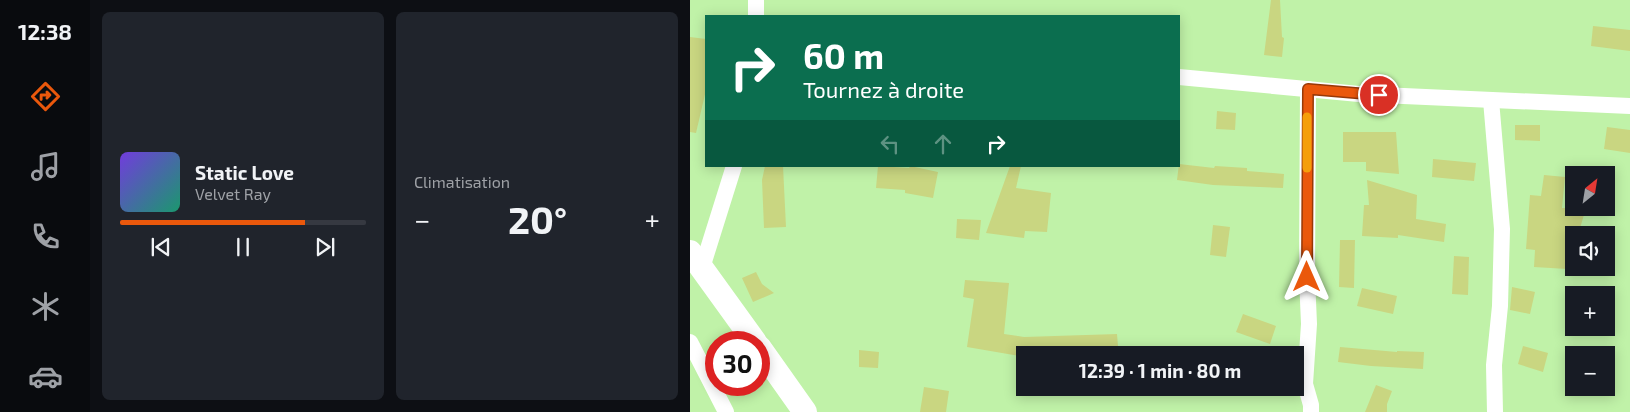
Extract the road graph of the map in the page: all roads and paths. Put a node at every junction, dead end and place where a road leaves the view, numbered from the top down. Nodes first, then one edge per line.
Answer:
1 (756, 0) edge
2 (756, 15) edge
3 (1180, 77) edge
4 (1308, 89) junction
5 (1492, 100) junction
6 (1630, 106) edge
7 (734, 167) edge
8 (696, 260) edge
9 (747, 331) edge
10 (690, 342) edge
11 (770, 363) edge
12 (726, 412) edge
13 (805, 412) edge
14 (1311, 412) edge
15 (1495, 412) edge

1 - 2 street
3 - 4 street
4 - 5 street
4 - 14 street
5 - 6 street
5 - 15 street
7 - 8 street
8 - 9 street
10 - 12 street
11 - 13 street

